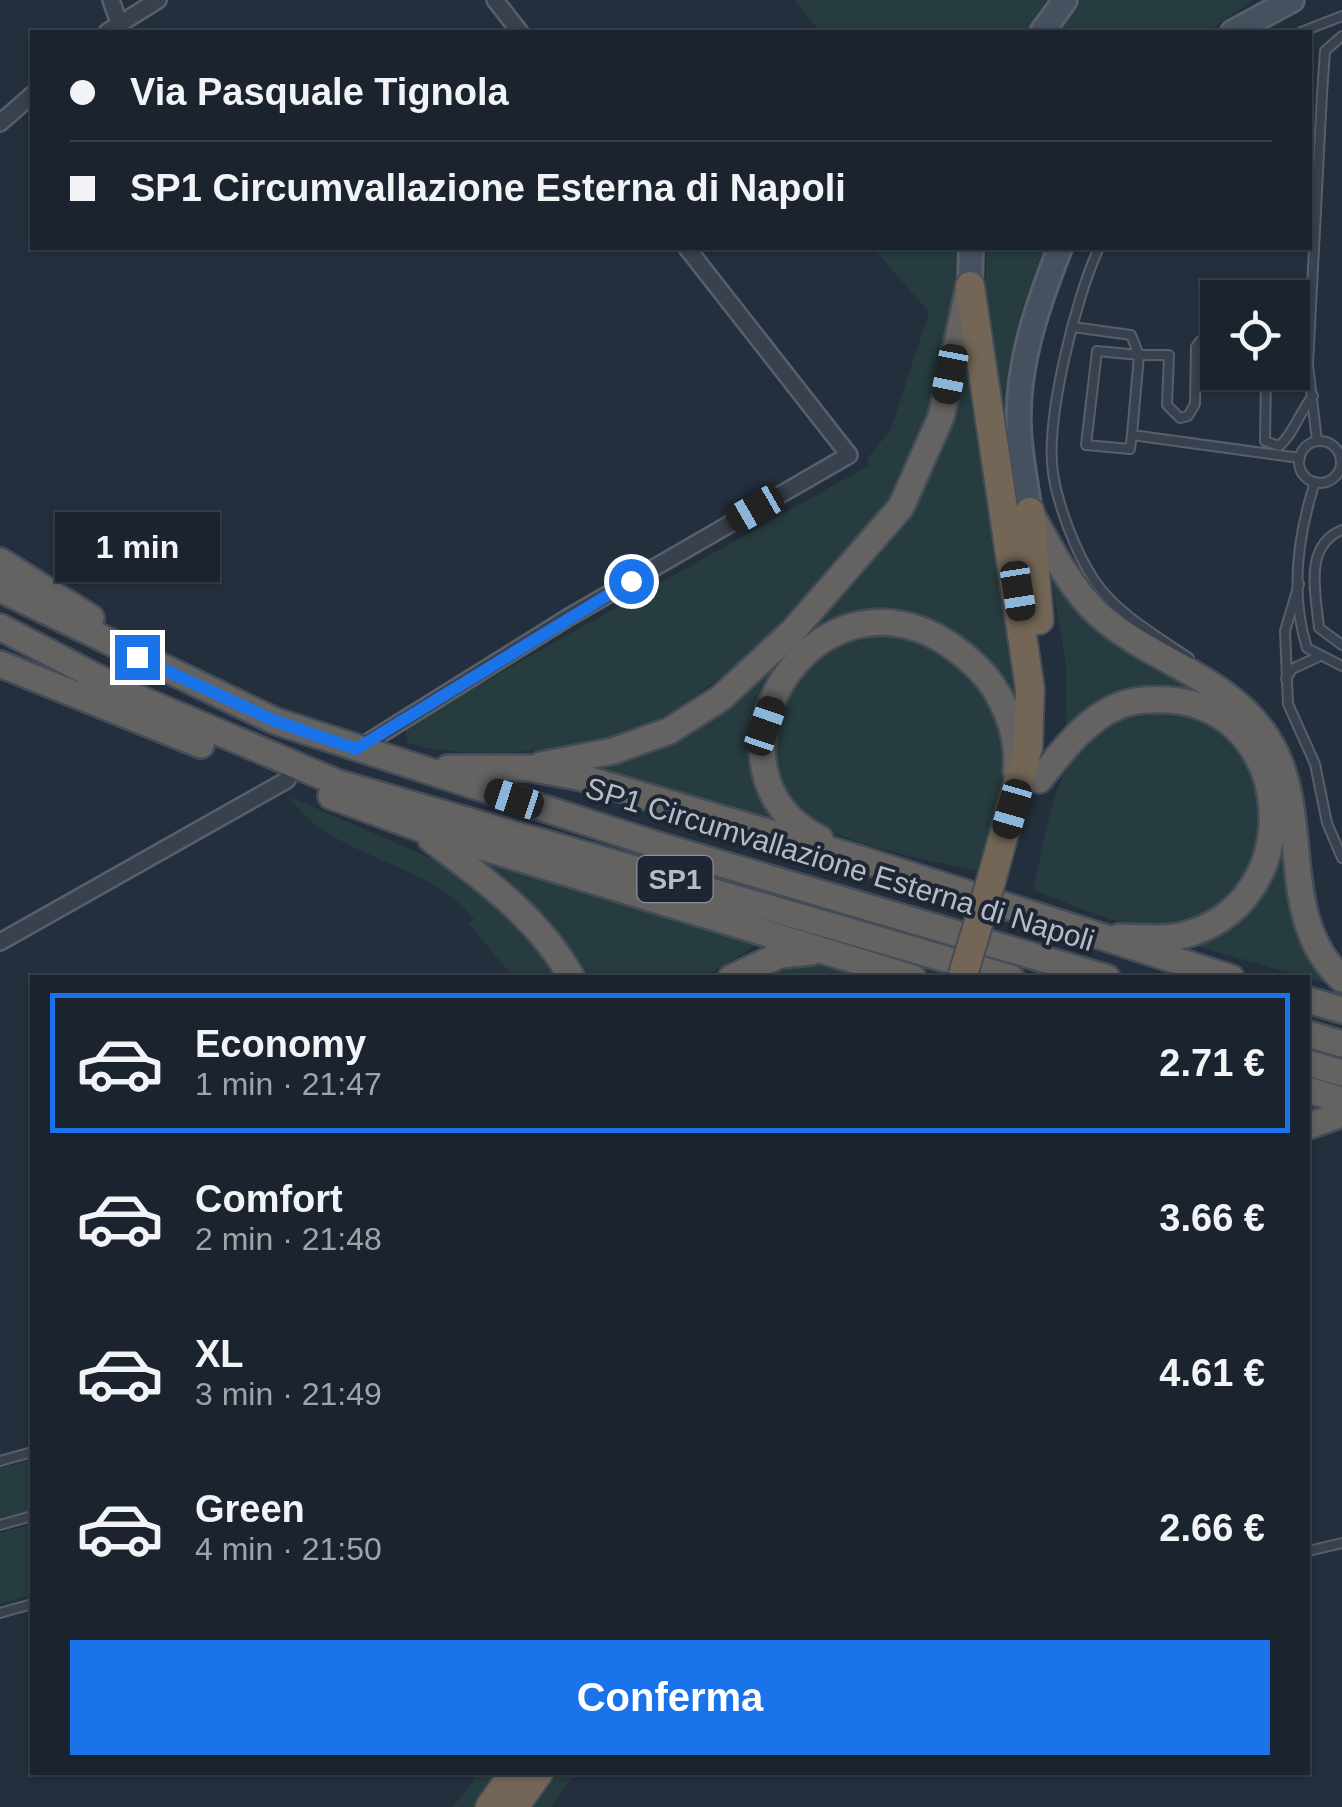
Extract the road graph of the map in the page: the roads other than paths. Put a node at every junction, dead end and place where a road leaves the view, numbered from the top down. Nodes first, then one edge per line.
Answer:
1 (111, 0) edge
2 (158, 0) edge
3 (494, 0) edge
4 (1065, 0) edge
5 (1292, 0) edge
6 (1342, 16) edge
7 (113, 28) edge
8 (518, 30) edge
9 (1043, 30) edge
10 (1237, 30) edge
11 (1307, 30) edge
12 (1342, 36) edge
13 (30, 96) edge
14 (2, 117) edge
15 (689, 250) edge
16 (971, 250) edge
17 (1059, 250) edge
18 (1098, 250) edge
19 (970, 286) junction
20 (1074, 327) junction
21 (1200, 341) edge
22 (1139, 354) junction
23 (1265, 390) edge
24 (1314, 396) junction
25 (1132, 436) junction
26 (1317, 441) junction
27 (1341, 455) edge
28 (1300, 458) junction
29 (1339, 479) edge
30 (1315, 482) junction
31 (1030, 512) junction
32 (1342, 530) edge
33 (0, 561) edge
34 (1299, 584) junction
35 (0, 589) edge
36 (10, 632) edge
37 (1342, 645) edge
38 (1318, 656) junction
39 (137, 657) junction
40 (0, 664) edge
41 (1342, 666) edge
42 (1286, 679) junction
43 (1226, 694) junction
44 (356, 749) junction
45 (408, 766) junction
46 (528, 768) junction
47 (287, 780) junction
48 (1039, 780) junction
49 (365, 790) junction
50 (1012, 809) junction
51 (416, 827) junction
52 (1342, 858) edge
53 (860, 859) junction
54 (999, 882) junction
55 (1093, 937) junction
56 (0, 942) edge
57 (821, 951) junction
58 (570, 975) edge
59 (737, 975) edge
60 (903, 975) edge
61 (963, 975) edge
62 (983, 975) edge
63 (1001, 975) edge
64 (1096, 975) edge
65 (1221, 975) edge
66 (1342, 979) edge
67 (1310, 1001) edge
68 (1342, 1010) edge
69 (1310, 1035) edge
70 (1342, 1044) edge
71 (1310, 1064) edge
72 (1342, 1073) edge
73 (1310, 1091) edge
74 (1342, 1100) edge
75 (1342, 1114) edge
76 (1310, 1125) edge
77 (30, 1453) edge
78 (0, 1462) edge
79 (30, 1517) edge
80 (0, 1525) edge
81 (1342, 1543) edge
82 (1310, 1551) edge
83 (30, 1605) edge
84 (0, 1613) edge
85 (512, 1775) edge
86 (536, 1775) edge
87 (490, 1807) edge
88 (514, 1807) edge

1 - 7 street
2 - 7 street
3 - 8 street
4 - 9 main road
5 - 10 main road
6 - 11 lane
12 - 24 lane
13 - 14 street
15 - 44 street
16 - 19 main road
17 - 31 main road
18 - 20 lane
19 - 46 highway
19 - 50 highway
20 - 22 lane
20 - 43 lane
21 - 22 lane
22 - 25 lane
22 - 25 lane
23 - 24 lane
24 - 26 lane
25 - 28 lane
26 - 27 lane
26 - 28 lane
27 - 29 lane
28 - 30 lane
29 - 30 lane
30 - 34 lane
31 - 43 highway
31 - 48 highway
32 - 37 lane
33 - 39 highway
34 - 38 lane
34 - 42 lane
35 - 39 highway, SP1 Circumvallazione Esterna di Napoli / SP1
36 - 49 highway, SP1 Circumvallazione Esterna di Napoli / SP1
38 - 41 lane
38 - 42 lane
39 - 44 highway, SP1 Circumvallazione Esterna di Napoli / SP1
40 - 47 highway
42 - 52 lane
43 - 66 highway
44 - 45 highway, SP1 Circumvallazione Esterna di Napoli / SP1
45 - 46 highway, SP1
45 - 64 highway, SP1 Circumvallazione Esterna di Napoli / SP1
46 - 53 highway, SP1
47 - 51 highway
47 - 56 street
48 - 54 highway
48 - 55 highway
49 - 51 highway
49 - 63 highway, SP1 Circumvallazione Esterna di Napoli / SP1
50 - 53 highway
50 - 54 highway
51 - 57 highway
51 - 58 highway
53 - 55 highway, SP1
54 - 61 highway, bridge
54 - 62 highway
55 - 65 highway, SP1
57 - 59 highway
57 - 60 highway
67 - 68 highway
69 - 70 highway
71 - 72 highway
73 - 74 highway
75 - 76 highway
77 - 78 lane
79 - 80 lane
81 - 82 lane
83 - 84 lane
85 - 87 highway
86 - 88 highway

